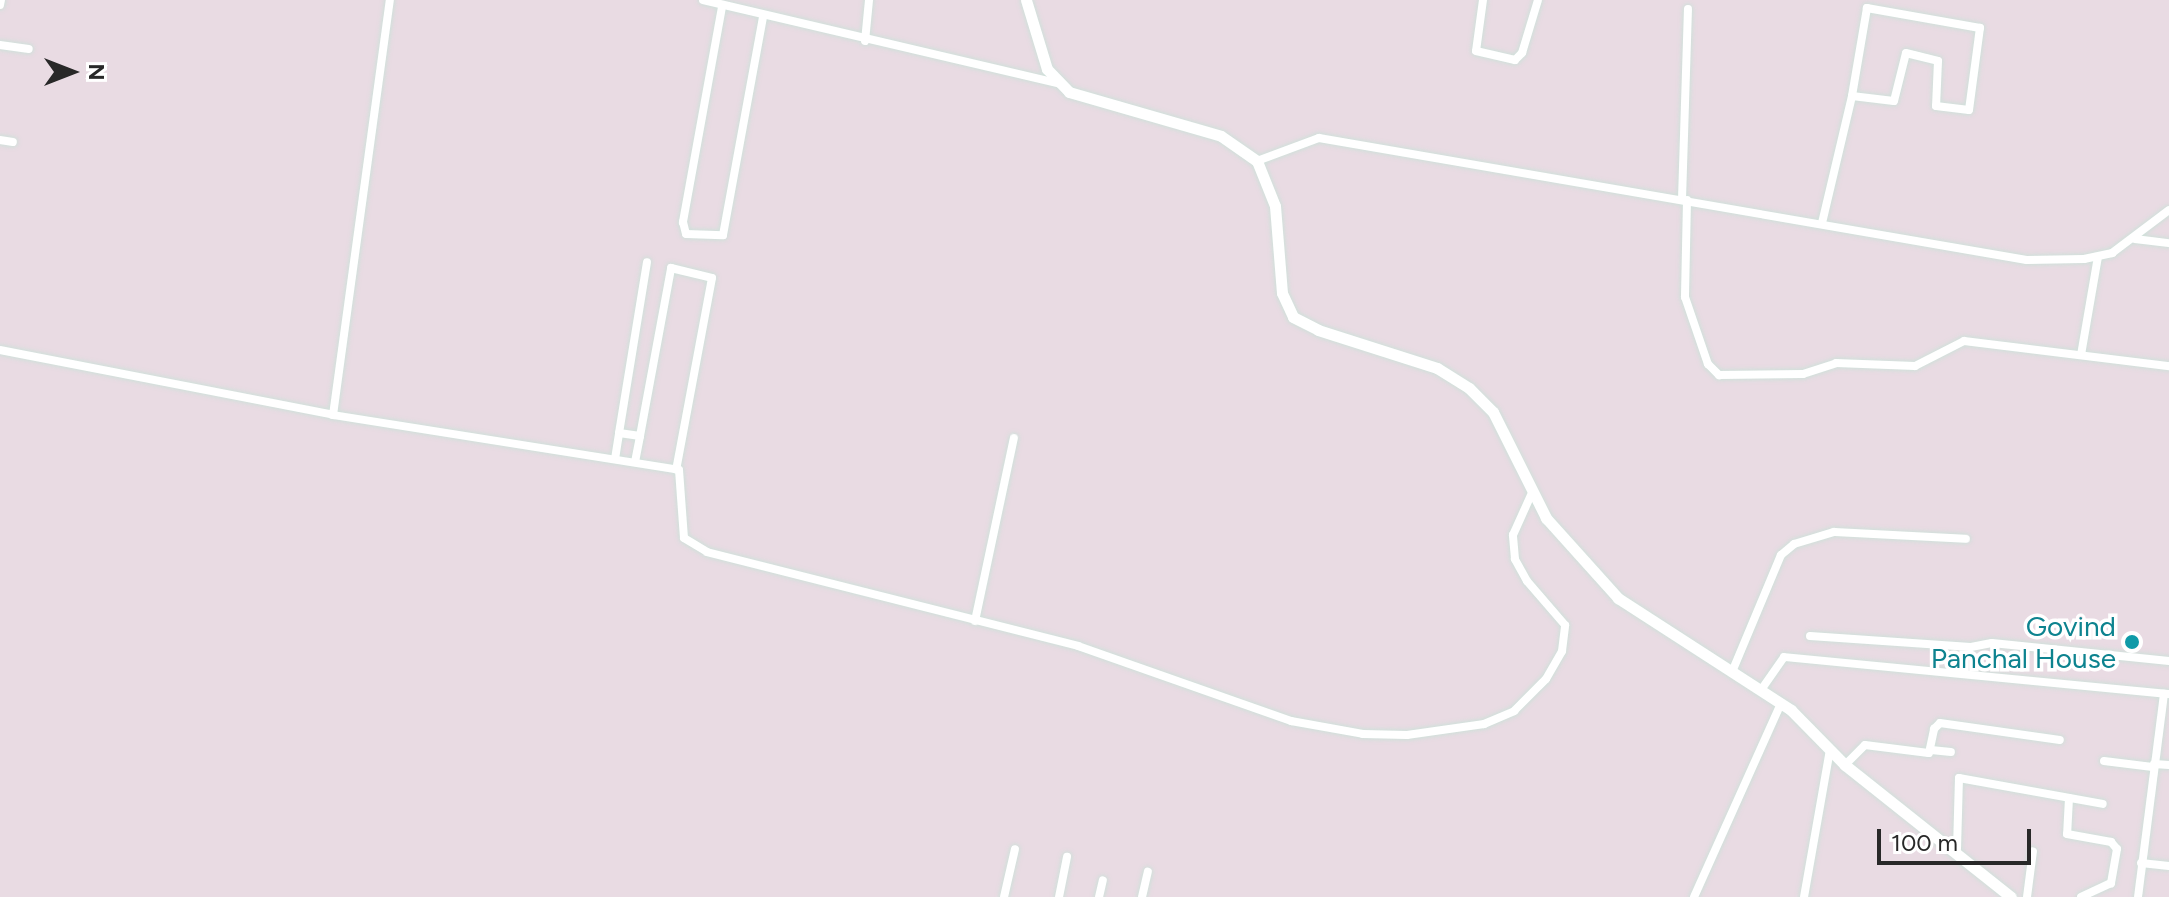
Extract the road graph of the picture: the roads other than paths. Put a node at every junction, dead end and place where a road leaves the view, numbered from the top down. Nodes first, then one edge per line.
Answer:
1 (390, 0) edge
2 (703, 0) edge
3 (869, 0) edge
4 (1026, 0) edge
5 (1483, 0) edge
6 (1538, 0) edge
7 (717, 3) edge
8 (1688, 9) dead end
9 (763, 16) junction
10 (865, 41) junction
11 (0, 45) edge
12 (29, 49) dead end
13 (1057, 83) junction
14 (1852, 96) junction
15 (0, 140) edge
16 (13, 142) dead end
17 (1257, 161) junction
18 (1684, 200) junction
19 (2169, 210) edge
20 (1822, 223) junction
21 (2135, 239) junction
22 (2169, 243) edge
23 (2098, 257) junction
24 (647, 262) dead end
25 (0, 350) edge
26 (2081, 355) junction
27 (2169, 366) edge
28 (333, 415) junction
29 (619, 433) junction
30 (640, 436) junction
31 (1014, 438) dead end
32 (615, 459) junction
33 (635, 462) junction
34 (676, 470) junction
35 (1531, 495) junction
36 (1966, 539) dead end
37 (975, 621) junction
38 (1810, 636) dead end
39 (2169, 661) edge
40 (1732, 672) junction
41 (1761, 690) junction
42 (2166, 694) edge
43 (1781, 703) junction
44 (2158, 731) junction
45 (2169, 732) edge
46 (2060, 740) dead end
47 (1830, 750) junction
48 (1931, 750) junction
49 (1951, 752) dead end
50 (2104, 761) dead end
51 (1845, 765) junction
52 (2169, 765) edge
53 (2154, 766) junction
54 (2069, 798) junction
55 (2103, 804) dead end
56 (1015, 849) dead end
57 (1957, 849) junction
58 (2033, 851) dead end
59 (1067, 857) dead end
60 (2141, 863) junction
61 (2169, 866) edge
62 (1148, 872) dead end
63 (1103, 880) dead end
64 (1004, 897) edge
65 (1059, 897) edge
66 (1099, 897) edge
67 (1142, 897) edge
68 (1694, 897) edge
69 (1804, 897) edge
70 (2011, 897) edge
71 (2027, 897) edge
72 (2081, 897) edge
73 (2138, 897) edge

1 - 28 street
2 - 7 street
3 - 10 street
4 - 13 main road
5 - 6 street
7 - 9 street
7 - 9 street
8 - 18 street
9 - 10 street
10 - 13 street
11 - 12 street
13 - 17 main road
14 - 14 street
14 - 20 street
15 - 16 street
17 - 18 street
17 - 35 main road
18 - 20 street
18 - 26 street
19 - 21 street
20 - 23 street
21 - 22 street
21 - 23 street
23 - 26 street
24 - 29 street
25 - 28 street
26 - 27 street
28 - 32 street
29 - 30 street
29 - 32 street
30 - 33 street
30 - 34 street
31 - 37 street
32 - 33 street
33 - 34 street
34 - 37 street
35 - 37 street
35 - 40 main road
36 - 40 street
38 - 39 street
40 - 41 main road
41 - 42 street
41 - 43 main road
42 - 44 street
43 - 47 main road
43 - 68 street
44 - 45 street
44 - 53 street
46 - 48 street
47 - 51 main road
47 - 69 street
48 - 49 street
48 - 51 street
50 - 53 street
51 - 57 main road
52 - 53 street
53 - 60 street
54 - 55 street
54 - 57 street
54 - 72 street
56 - 64 street
57 - 70 main road
58 - 71 street
59 - 65 street
60 - 61 street
60 - 73 street
62 - 67 street
63 - 66 street

